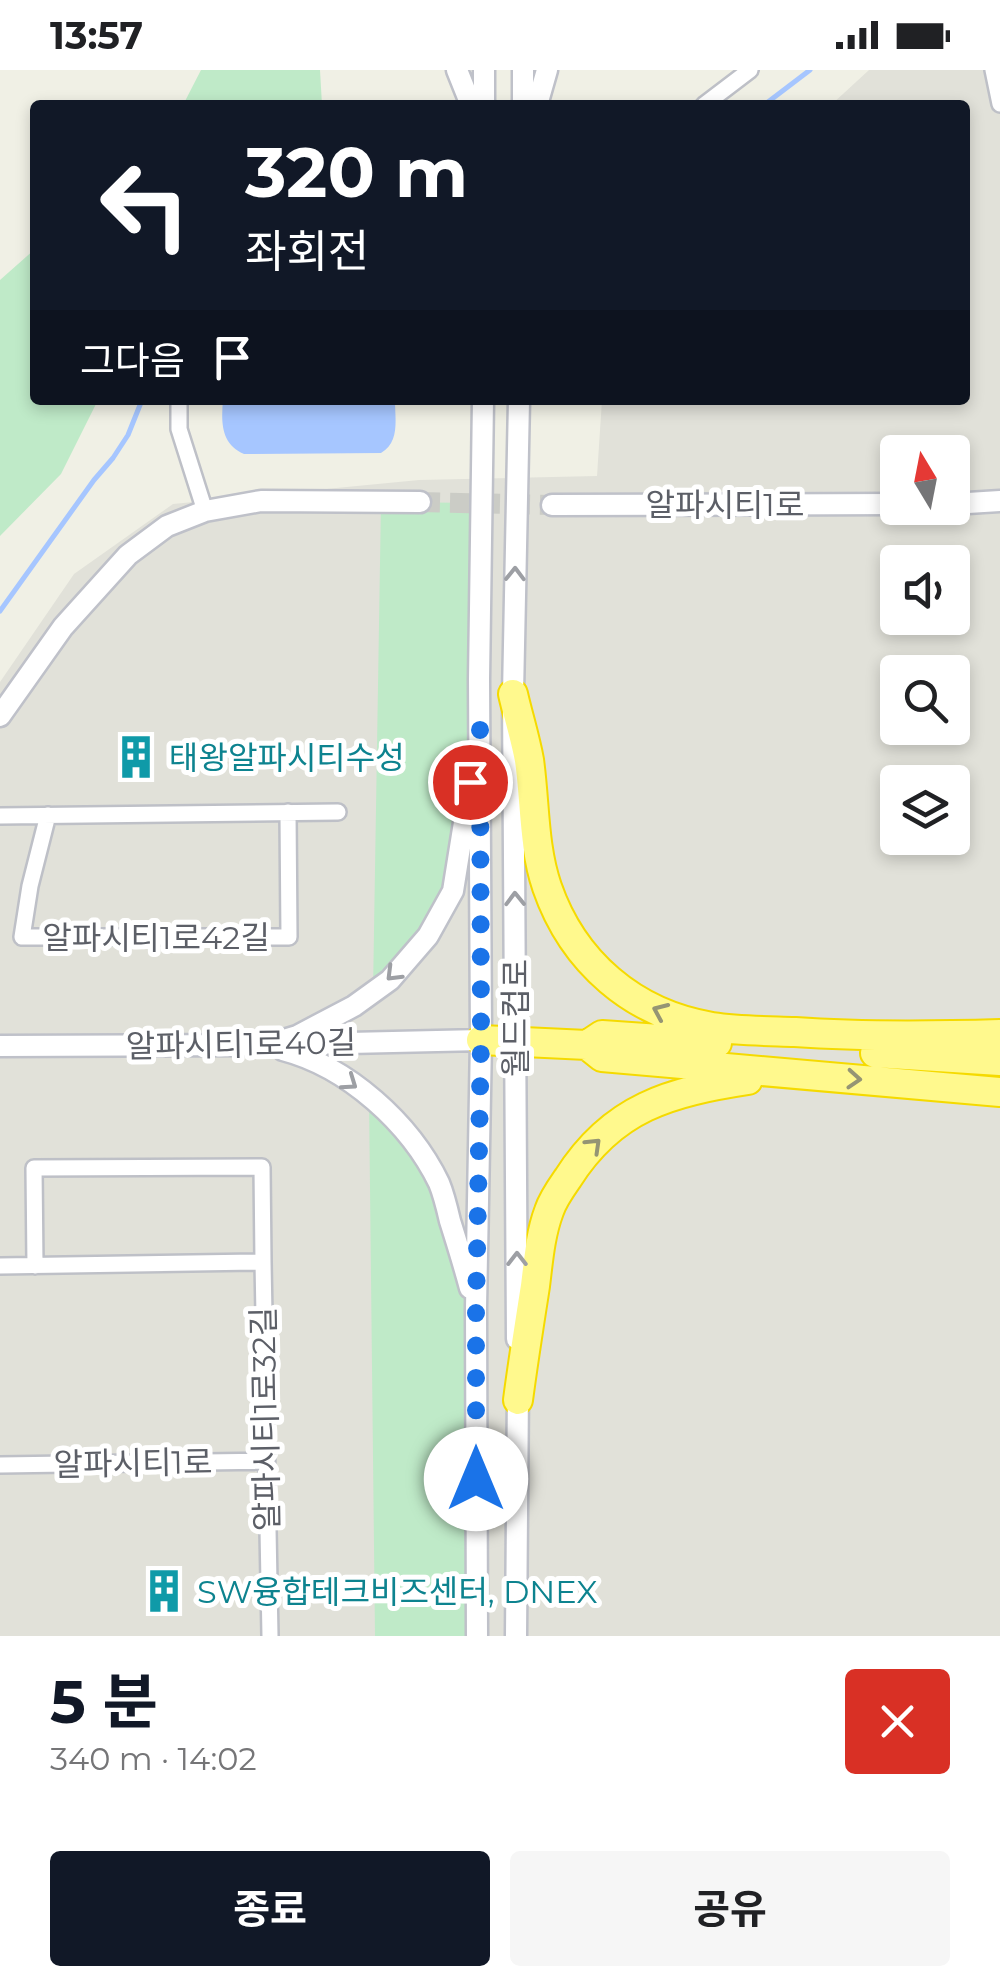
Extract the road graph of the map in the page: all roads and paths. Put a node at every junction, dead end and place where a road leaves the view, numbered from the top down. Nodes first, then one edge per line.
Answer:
1 (457, 70) edge
2 (484, 70) edge
3 (523, 70) edge
4 (548, 70) edge
5 (750, 70) edge
6 (993, 70) edge
7 (469, 100) edge
8 (484, 100) edge
9 (523, 100) edge
10 (539, 100) edge
11 (711, 100) edge
12 (1000, 102) edge
13 (179, 405) edge
14 (484, 405) edge
15 (519, 405) edge
16 (1000, 501) edge
17 (420, 502) tunnel mouth
18 (970, 503) edge
19 (880, 504) edge
20 (552, 505) tunnel mouth
21 (205, 511) junction
22 (513, 694) junction
23 (0, 716) edge
24 (480, 724) junction
25 (288, 812) junction
26 (338, 812) dead end
27 (0, 816) edge
28 (48, 816) junction
29 (1000, 1034) edge
30 (481, 1040) junction
31 (515, 1042) junction
32 (261, 1045) junction
33 (586, 1045) junction
34 (0, 1046) edge
35 (1000, 1062) edge
36 (785, 1074) junction
37 (1000, 1092) edge
38 (262, 1262) junction
39 (0, 1266) edge
40 (35, 1266) junction
41 (476, 1308) junction
42 (518, 1400) junction
43 (265, 1461) junction
44 (0, 1465) edge
45 (270, 1636) edge
46 (477, 1636) edge
47 (516, 1636) edge

1 - 7 main road
2 - 8 main road
3 - 9 main road
4 - 10 main road
5 - 11 street
6 - 12 street
13 - 21 street
14 - 24 main road, 월드컵로
22 -> 15 main road, 월드컵로
16 - 18 main road
17 - 21 main road
19 - 20 main road, 알파시티1로
21 - 23 main road
29 -> 22 highway
31 -> 22 main road, 월드컵로
24 - 30 main road, 월드컵로
24 -> 32 main road
25 - 26 street
25 - 28 street
25 - 28 street, 알파시티1로42길
27 - 28 street
30 - 31 highway
30 - 32 main road, 알파시티1로40길
30 - 41 main road, 월드컵로
31 - 33 highway
42 -> 31 main road, 월드컵로
32 - 34 main road, 알파시티1로40길
32 -> 41 main road
33 - 35 highway
33 - 36 highway
36 -> 37 highway
42 -> 36 highway
38 - 40 street, 알파시티1로32길
38 - 40 street, 알파시티1로32길
38 - 43 street, 알파시티1로32길
39 - 40 street, 알파시티1로32길
41 - 46 main road, 월드컵로
42 - 47 main road, 월드컵로
43 - 44 street, 알파시티1로
43 - 45 street, 알파시티1로32길

